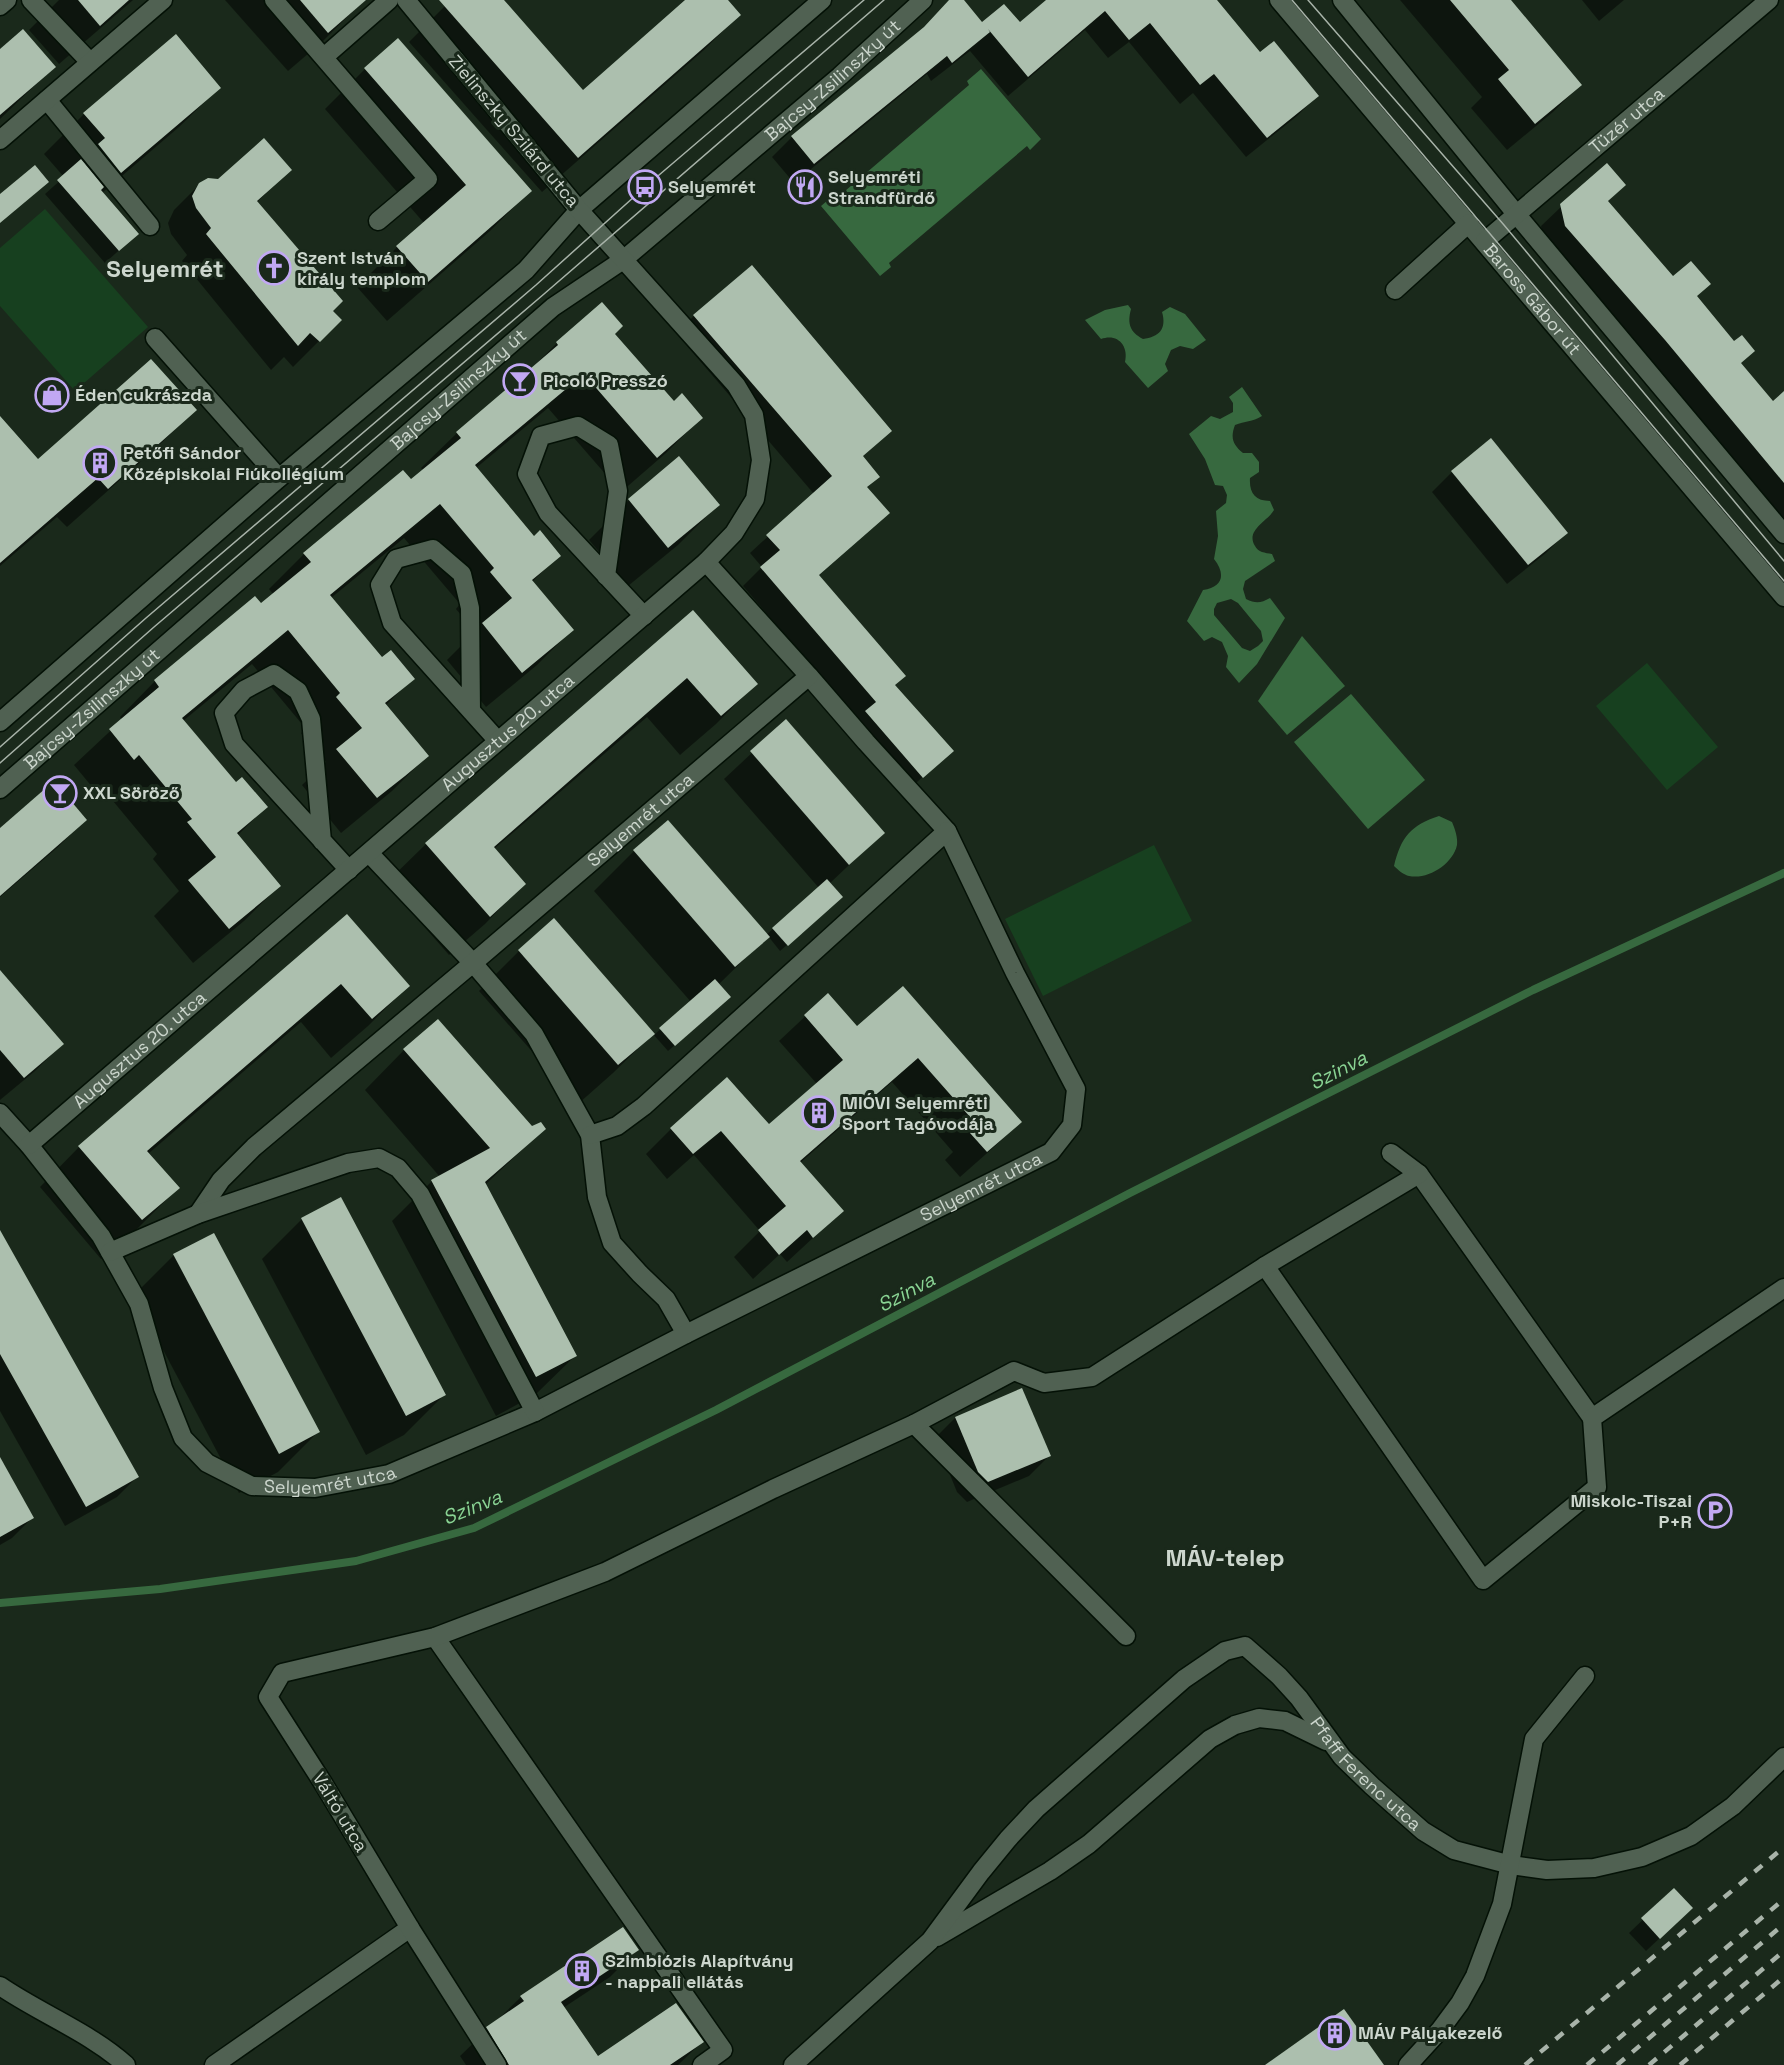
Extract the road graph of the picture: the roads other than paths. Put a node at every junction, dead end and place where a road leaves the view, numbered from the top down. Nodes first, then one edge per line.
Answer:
1 (7, 0) edge
2 (31, 0) edge
3 (163, 0) edge
4 (274, 0) edge
5 (389, 0) edge
6 (406, 0) edge
7 (822, 0) edge
8 (923, 0) edge
9 (1279, 0) edge
10 (1342, 0) edge
11 (1769, 0) edge
12 (0, 6) edge
13 (324, 57) junction
14 (90, 62) junction
15 (47, 100) junction
16 (0, 140) edge
17 (579, 210) junction
18 (1516, 215) junction
19 (378, 221) dead end
20 (1469, 223) junction
21 (150, 226) dead end
22 (1485, 241) junction
23 (623, 260) junction
24 (1395, 290) dead end
25 (155, 338) dead end
26 (279, 478) junction
27 (1784, 534) edge
28 (706, 562) junction
29 (606, 576) junction
30 (1784, 597) edge
31 (644, 616) junction
32 (809, 676) junction
33 (471, 711) junction
34 (0, 722) edge
35 (498, 741) junction
36 (0, 789) edge
37 (947, 831) junction
38 (322, 841) junction
39 (369, 852) junction
40 (349, 870) junction
41 (473, 963) junction
42 (0, 1113) edge
43 (590, 1135) junction
44 (29, 1145) junction
45 (1391, 1153) dead end
46 (1419, 1174) junction
47 (198, 1214) junction
48 (110, 1252) junction
49 (1265, 1266) junction
50 (1784, 1288) edge
51 (686, 1334) junction
52 (536, 1413) junction
53 (1592, 1418) junction
54 (914, 1424) junction
55 (1126, 1636) dead end
56 (435, 1637) junction
57 (1585, 1676) dead end
58 (1331, 1744) junction
59 (1784, 1757) edge
60 (1511, 1865) junction
61 (410, 1928) junction
62 (930, 1941) junction
63 (0, 1986) edge
64 (126, 2065) edge
65 (214, 2065) edge
66 (497, 2065) edge
67 (702, 2065) edge
68 (793, 2065) edge
69 (1408, 2065) edge

1 - 12 street
2 - 14 street
3 - 14 street
4 - 13 street
5 - 13 street
6 - 17 street, Zielinszky Szilárd utca
7 - 17 street
8 - 23 street, Bajcsy-Zsilinszky út
9 - 20 street, Baross Gábor út
10 - 18 street
11 - 18 street, Tüzér utca
13 - 19 street
14 - 15 street
15 - 16 street
15 - 21 street
17 - 23 street, Zielinszky Szilárd utca
17 - 26 street
18 - 22 street, Tüzér utca
18 - 27 street
20 - 22 street, Baross Gábor út
20 - 24 street
22 - 30 street, Baross Gábor út
23 - 28 street, Augusztus 20. utca
23 - 36 street, Bajcsy-Zsilinszky út
25 - 26 street
26 - 34 street
28 - 31 street, Augusztus 20. utca
28 - 32 street, Selyemrét utca
29 - 29 street
29 - 31 street
31 - 35 street, Augusztus 20. utca
32 - 37 street, Selyemrét utca
32 - 41 street, Selyemrét utca
33 - 33 street
33 - 35 street
35 - 39 street, Augusztus 20. utca
37 - 43 street
37 - 51 street, Selyemrét utca
38 - 38 street
38 - 40 street
39 - 40 street, Augusztus 20. utca
39 - 41 street
40 - 44 street, Augusztus 20. utca
41 - 43 street
41 - 47 street, Selyemrét utca
42 - 44 street, Selyemrét utca
43 - 51 street
44 - 48 street, Selyemrét utca
45 - 46 street
46 - 49 street
46 - 53 street
47 - 48 street
47 - 52 street
48 - 52 street, Selyemrét utca
49 - 53 street
49 - 54 street
50 - 53 street
51 - 52 street, Selyemrét utca
54 - 55 street
54 - 56 street
56 - 61 street, Váltó utca
56 - 67 street
57 - 60 street
58 - 60 street, Pfaff Ferenc utca
58 - 62 street
58 - 62 street, Pfaff Ferenc utca
59 - 60 street, Pfaff Ferenc utca
60 - 69 street
61 - 65 street
61 - 66 street, Váltó utca
62 - 68 street
63 - 64 street

